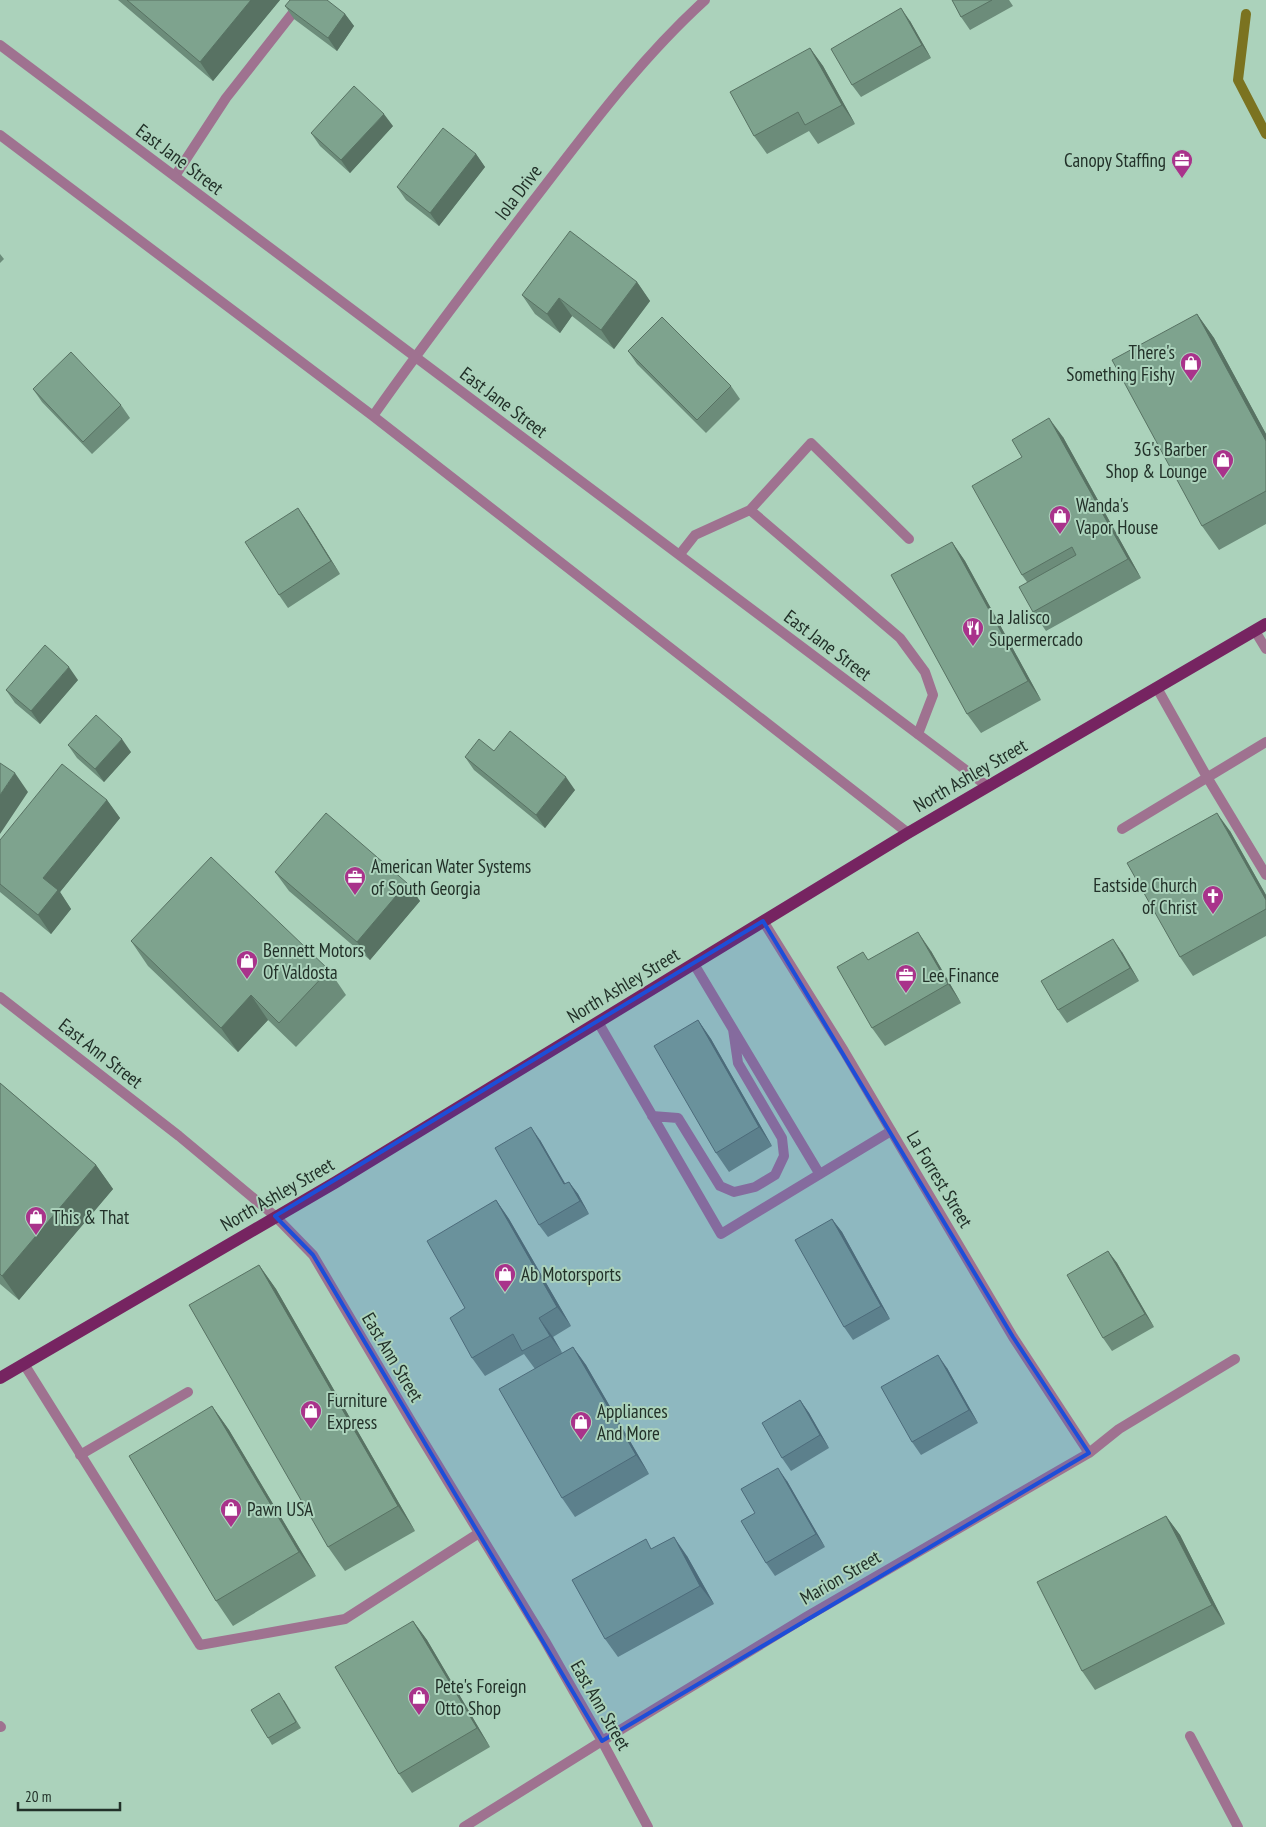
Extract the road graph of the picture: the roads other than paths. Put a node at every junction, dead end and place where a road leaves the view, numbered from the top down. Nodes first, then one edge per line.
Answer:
1 (303, 0) edge
2 (705, 0) edge
3 (0, 45) edge
4 (0, 135) edge
5 (175, 176) junction
6 (415, 357) junction
7 (373, 416) junction
8 (750, 510) junction
9 (909, 539) dead end
10 (680, 554) junction
11 (1261, 628) edge
12 (1266, 649) edge
13 (1157, 688) junction
14 (918, 734) junction
15 (1266, 742) edge
16 (1207, 778) junction
17 (987, 786) junction
18 (1122, 829) dead end
19 (908, 833) junction
20 (1266, 875) edge
21 (763, 921) junction
22 (694, 964) junction
23 (0, 997) edge
24 (598, 1022) junction
25 (733, 1029) junction
26 (652, 1116) junction
27 (891, 1131) junction
28 (819, 1174) junction
29 (275, 1216) junction
30 (1235, 1359) dead end
31 (24, 1364) junction
32 (0, 1378) edge
33 (188, 1392) dead end
34 (1089, 1453) junction
35 (80, 1455) junction
36 (479, 1533) junction
37 (1190, 1736) dead end
38 (602, 1741) junction
39 (464, 1827) edge
40 (648, 1827) edge
41 (1238, 1827) edge

1 - 5 street
2 - 6 street, Iola Drive
3 - 5 street, East Jane Street
4 - 7 street
5 - 6 street, East Jane Street
6 - 7 street, Iola Drive
6 - 10 street, East Jane Street
7 - 19 street
8 - 9 street
8 - 10 street
8 - 14 street
10 - 14 street, East Jane Street
11 - 12 street
11 - 13 main road, North Ashley Street
13 - 16 street
13 - 17 main road, North Ashley Street
14 - 17 street, East Jane Street
15 - 16 street
16 - 18 street
16 - 20 street
17 - 19 main road, North Ashley Street
19 - 21 main road, North Ashley Street
21 - 22 main road, North Ashley Street
21 - 27 street, La Forrest Street
22 - 24 main road, North Ashley Street
22 - 25 street
23 - 29 street, East Ann Street
24 - 26 street
24 - 29 main road, North Ashley Street
25 - 26 street
25 - 28 street
26 - 28 street
27 - 28 street
27 - 34 street, La Forrest Street
29 - 31 main road, North Ashley Street
29 - 36 street, East Ann Street
30 - 34 street, Marion Street
31 - 32 main road, North Ashley Street
31 - 35 street
33 - 35 street
34 - 38 street, Marion Street
35 - 36 street
36 - 38 street, East Ann Street
37 - 41 street
38 - 39 street, Marion Street
38 - 40 street, East Ann Street

